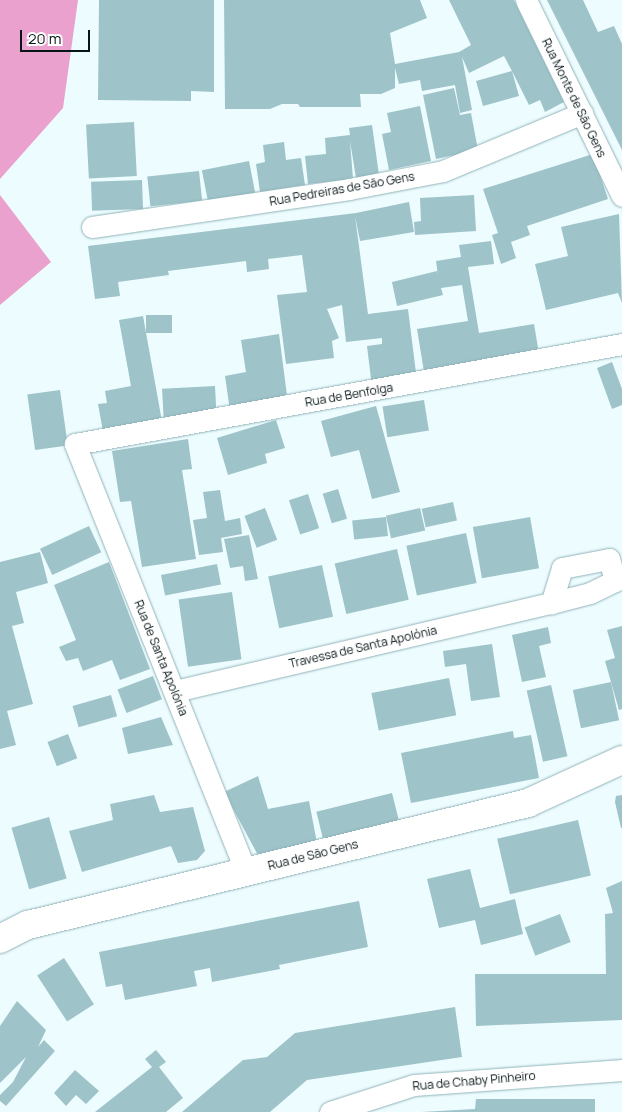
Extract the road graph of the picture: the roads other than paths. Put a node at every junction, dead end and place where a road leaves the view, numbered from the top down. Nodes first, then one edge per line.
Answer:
1 (526, 0) edge
2 (582, 113) junction
3 (622, 196) edge
4 (92, 228) dead end
5 (622, 344) edge
6 (75, 444) joint
7 (551, 603) dead end
8 (175, 691) junction
9 (622, 760) edge
10 (246, 872) junction
11 (0, 939) edge
12 (622, 1070) edge
13 (330, 1112) edge

1 - 2 street, Rua Monte de São Gens
2 - 3 street, Rua Monte de São Gens
2 - 4 street, Rua Pedreiras de São Gens
5 - 6 street, Rua de Benfolga
6 - 8 street, Rua de Santa Apolónia
7 - 8 street, Travessa de Santa Apolónia
8 - 10 street, Rua de Santa Apolónia
9 - 10 main road, Rua de São Gens
10 - 11 main road, Rua de São Gens
12 - 13 street, Rua de Chaby Pinheiro

